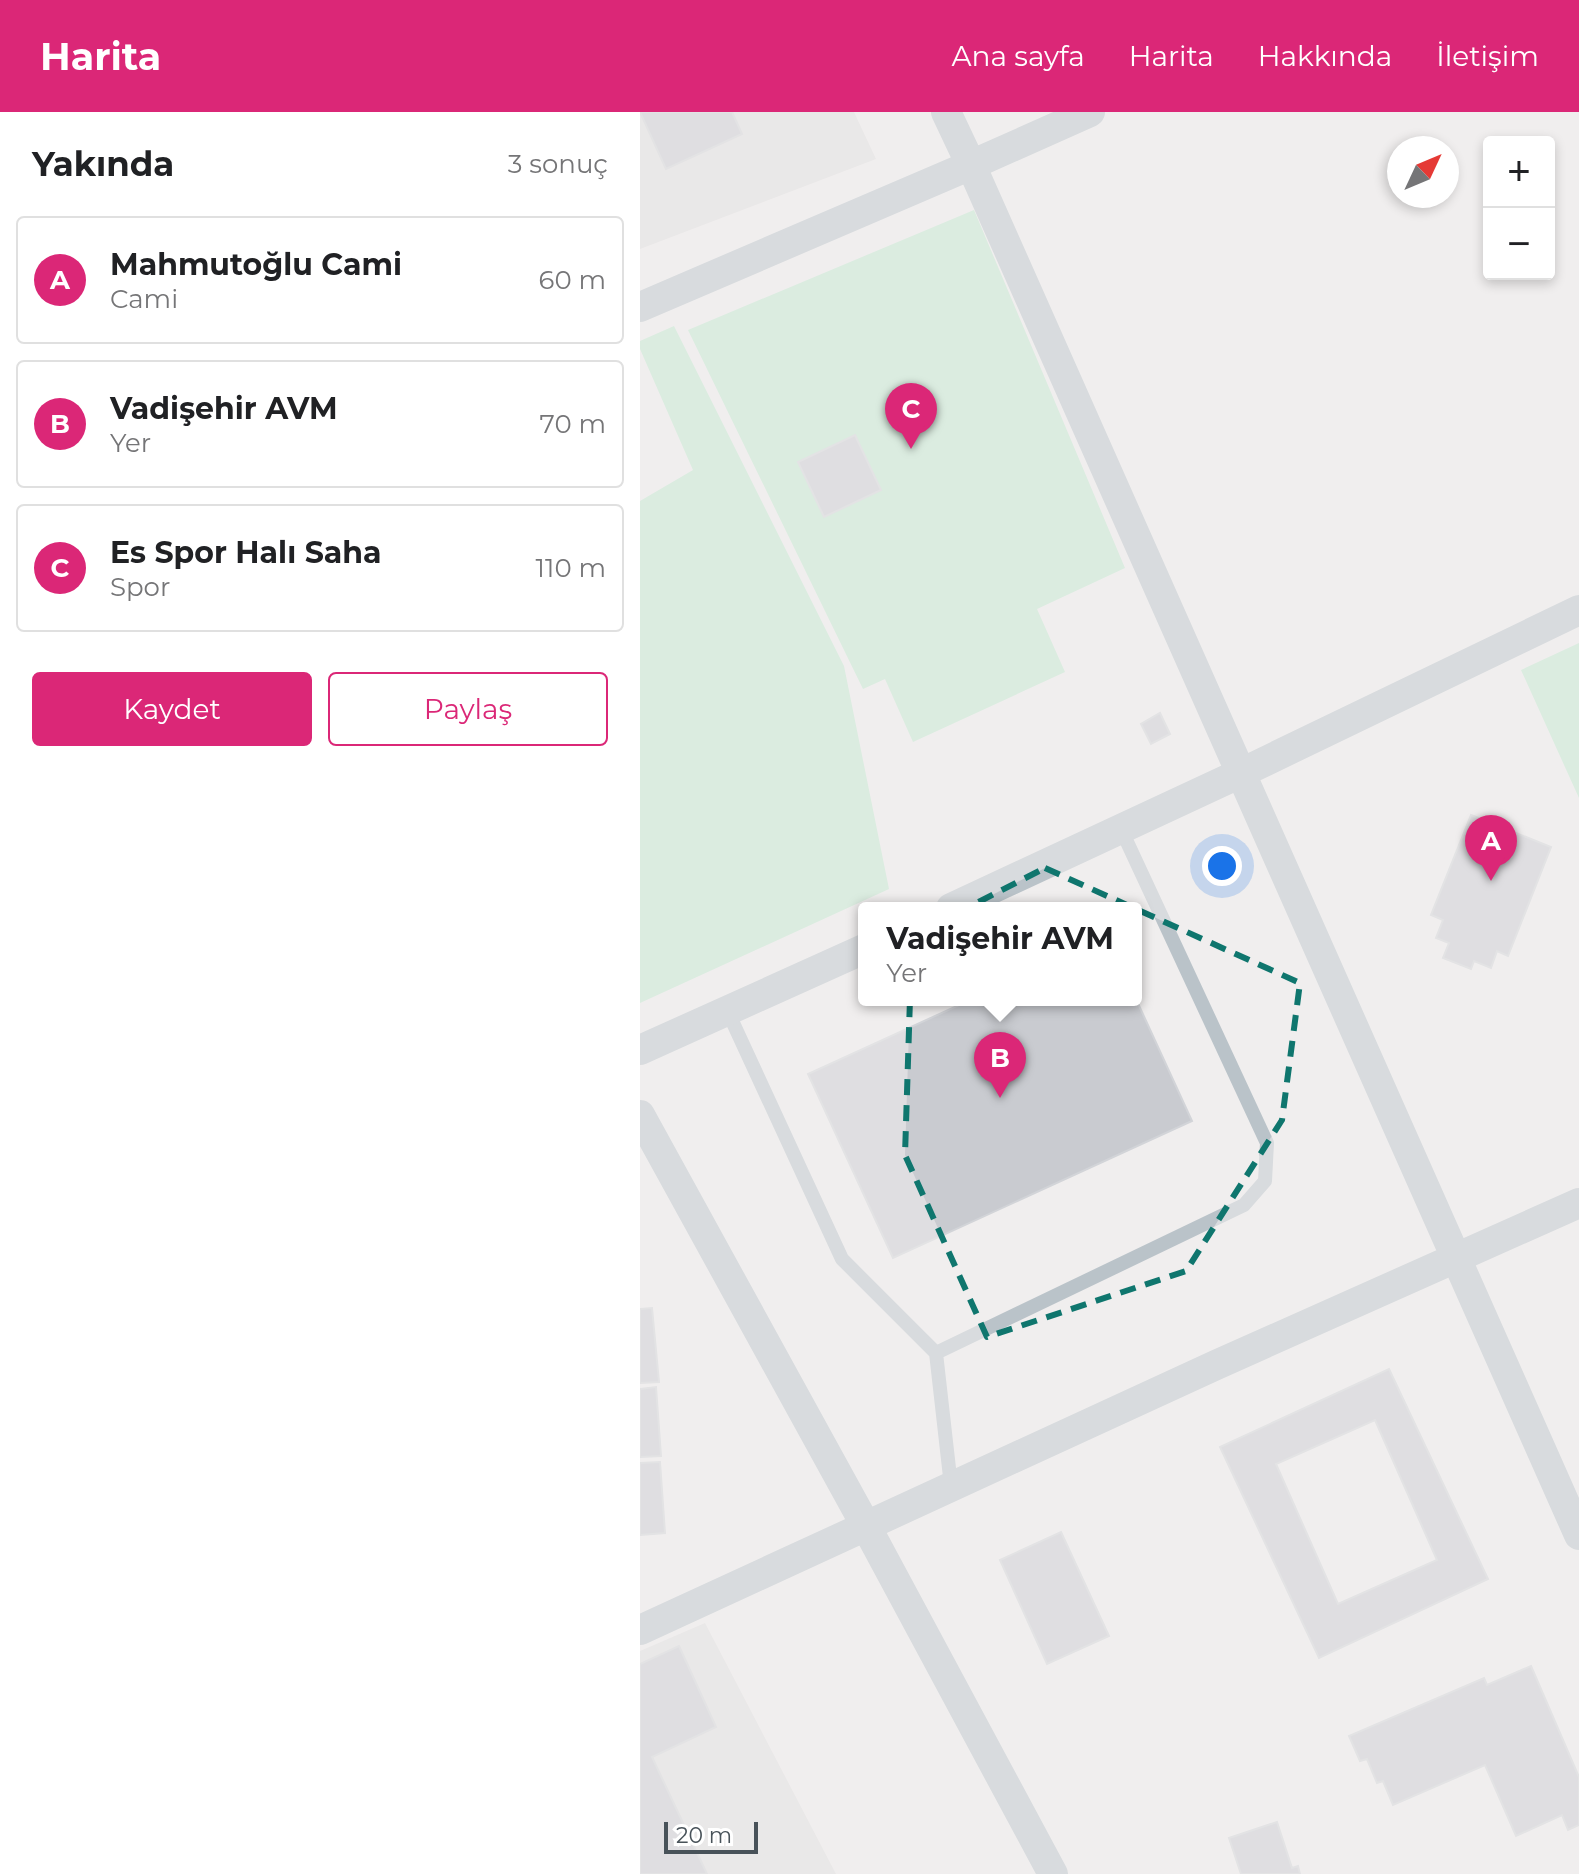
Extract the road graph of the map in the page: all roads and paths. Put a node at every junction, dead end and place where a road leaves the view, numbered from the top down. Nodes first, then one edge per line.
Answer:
1 (946, 112) edge
2 (1090, 112) edge
3 (971, 165) junction
4 (640, 307) edge
5 (1579, 610) edge
6 (1241, 773) junction
7 (1121, 829) junction
8 (964, 902) edge
9 (858, 952) edge
10 (728, 1012) junction
11 (640, 1050) edge
12 (640, 1115) edge
13 (1579, 1203) edge
14 (1458, 1258) junction
15 (936, 1353) junction
16 (951, 1486) junction
17 (866, 1526) junction
18 (1579, 1535) edge
19 (640, 1630) edge
20 (1053, 1874) edge

1 - 3 street
2 - 3 street
3 - 4 street
3 - 6 street
5 - 6 street
6 - 7 street
6 - 14 street
7 - 8 street
7 - 15 lane
9 - 10 street
10 - 11 street
10 - 15 lane
12 - 17 street
13 - 14 street
14 - 16 street
14 - 18 street
15 - 16 lane
16 - 17 street
17 - 19 street
17 - 20 street

